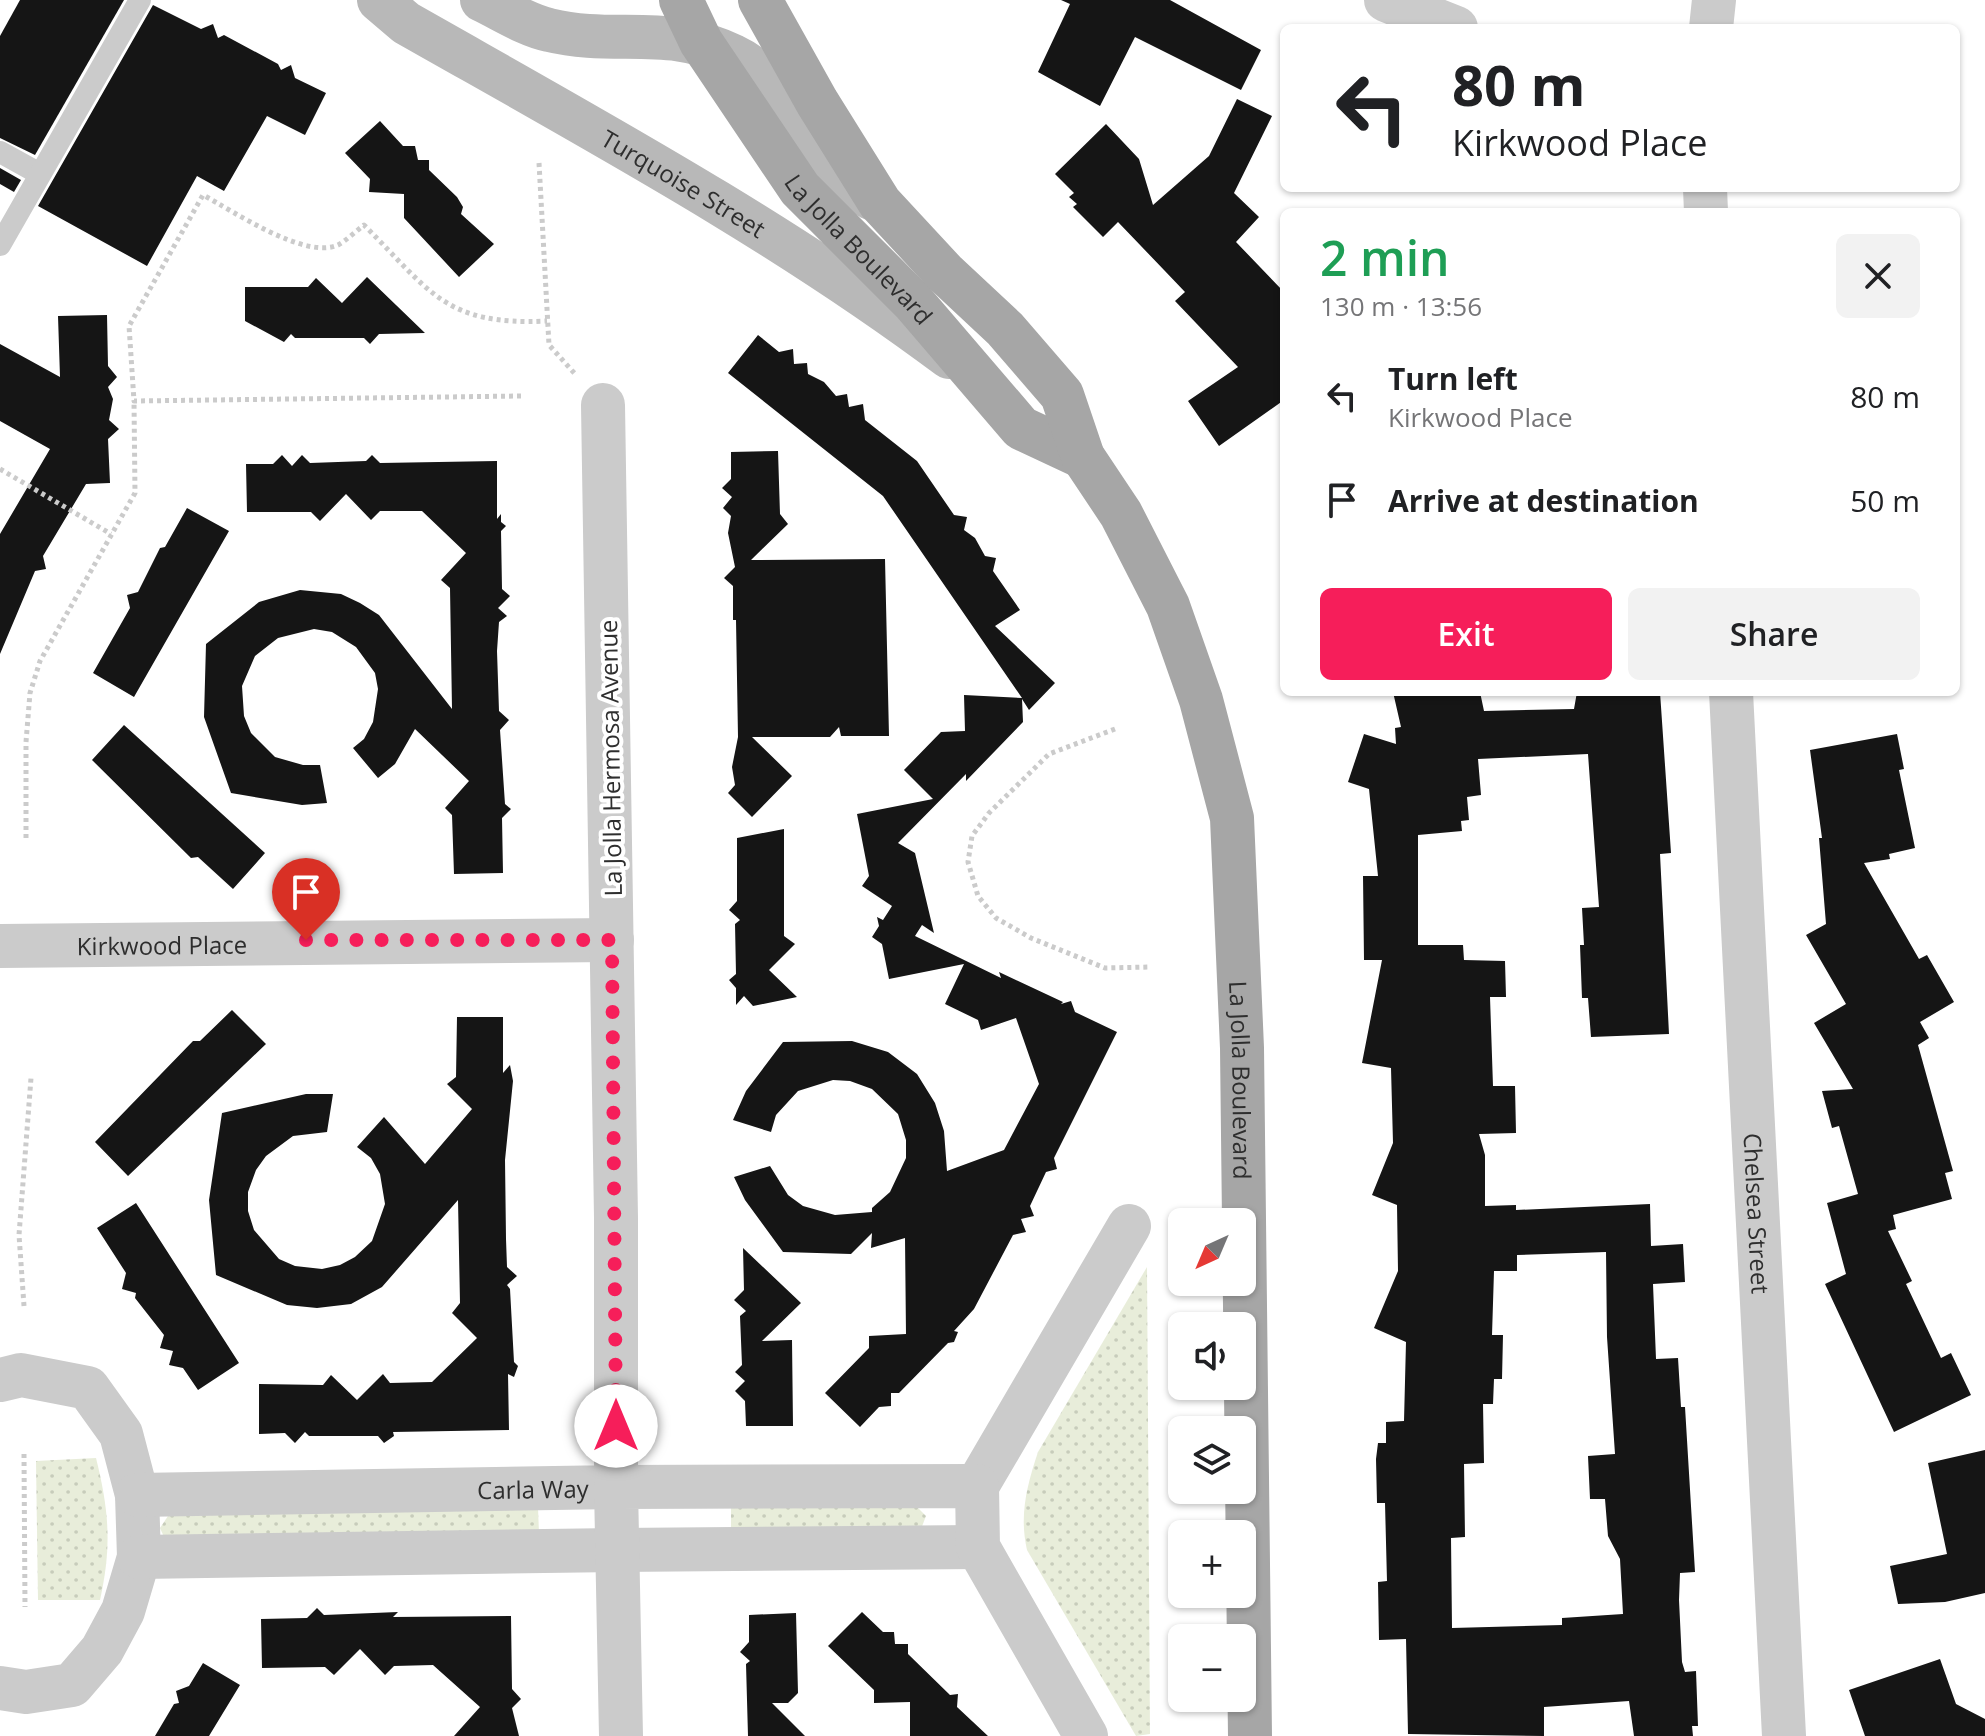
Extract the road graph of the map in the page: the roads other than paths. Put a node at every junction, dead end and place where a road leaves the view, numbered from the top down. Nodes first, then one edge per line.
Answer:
1 (140, 0) edge
2 (379, 0) edge
3 (482, 0) edge
4 (681, 0) edge
5 (760, 0) edge
6 (1386, 0) edge
7 (1714, 0) edge
8 (1446, 24) edge
9 (1711, 24) edge
10 (701, 42) junction
11 (0, 152) edge
12 (40, 174) junction
13 (880, 203) junction
14 (0, 245) edge
15 (979, 380) junction
16 (603, 405) dead end
17 (1083, 457) junction
18 (1731, 696) edge
19 (612, 940) junction
20 (0, 946) edge
21 (1129, 1226) dead end
22 (0, 1380) edge
23 (977, 1486) junction
24 (616, 1487) junction
25 (137, 1495) junction
26 (978, 1547) junction
27 (617, 1550) junction
28 (139, 1557) junction
29 (0, 1688) edge
30 (621, 1736) edge
31 (1086, 1736) edge
32 (1250, 1736) edge
33 (1784, 1736) edge

1 - 12 lane
2 - 15 main road, Turquoise Street
3 - 10 main road
4 - 10 main road, La Jolla Boulevard
5 - 13 main road, La Jolla Boulevard
6 - 8 street
7 - 9 street
10 - 13 main road
10 - 15 main road, La Jolla Boulevard
11 - 12 lane
12 - 14 lane
13 - 17 main road, La Jolla Boulevard
15 - 17 main road, La Jolla Boulevard
16 - 19 street, La Jolla Hermosa Avenue
17 - 32 main road, La Jolla Boulevard
18 - 33 street, Chelsea Street
19 - 20 street, Kirkwood Place
19 - 24 street, La Jolla Hermosa Avenue
21 - 23 street
22 - 25 street
23 - 24 street, Carla Way
23 - 26 street
24 - 25 street, Carla Way
24 - 27 street, La Jolla Hermosa Avenue
25 - 28 street
26 - 27 street
26 - 31 street
27 - 28 street
27 - 30 street, La Jolla Hermosa Avenue
28 - 29 street

